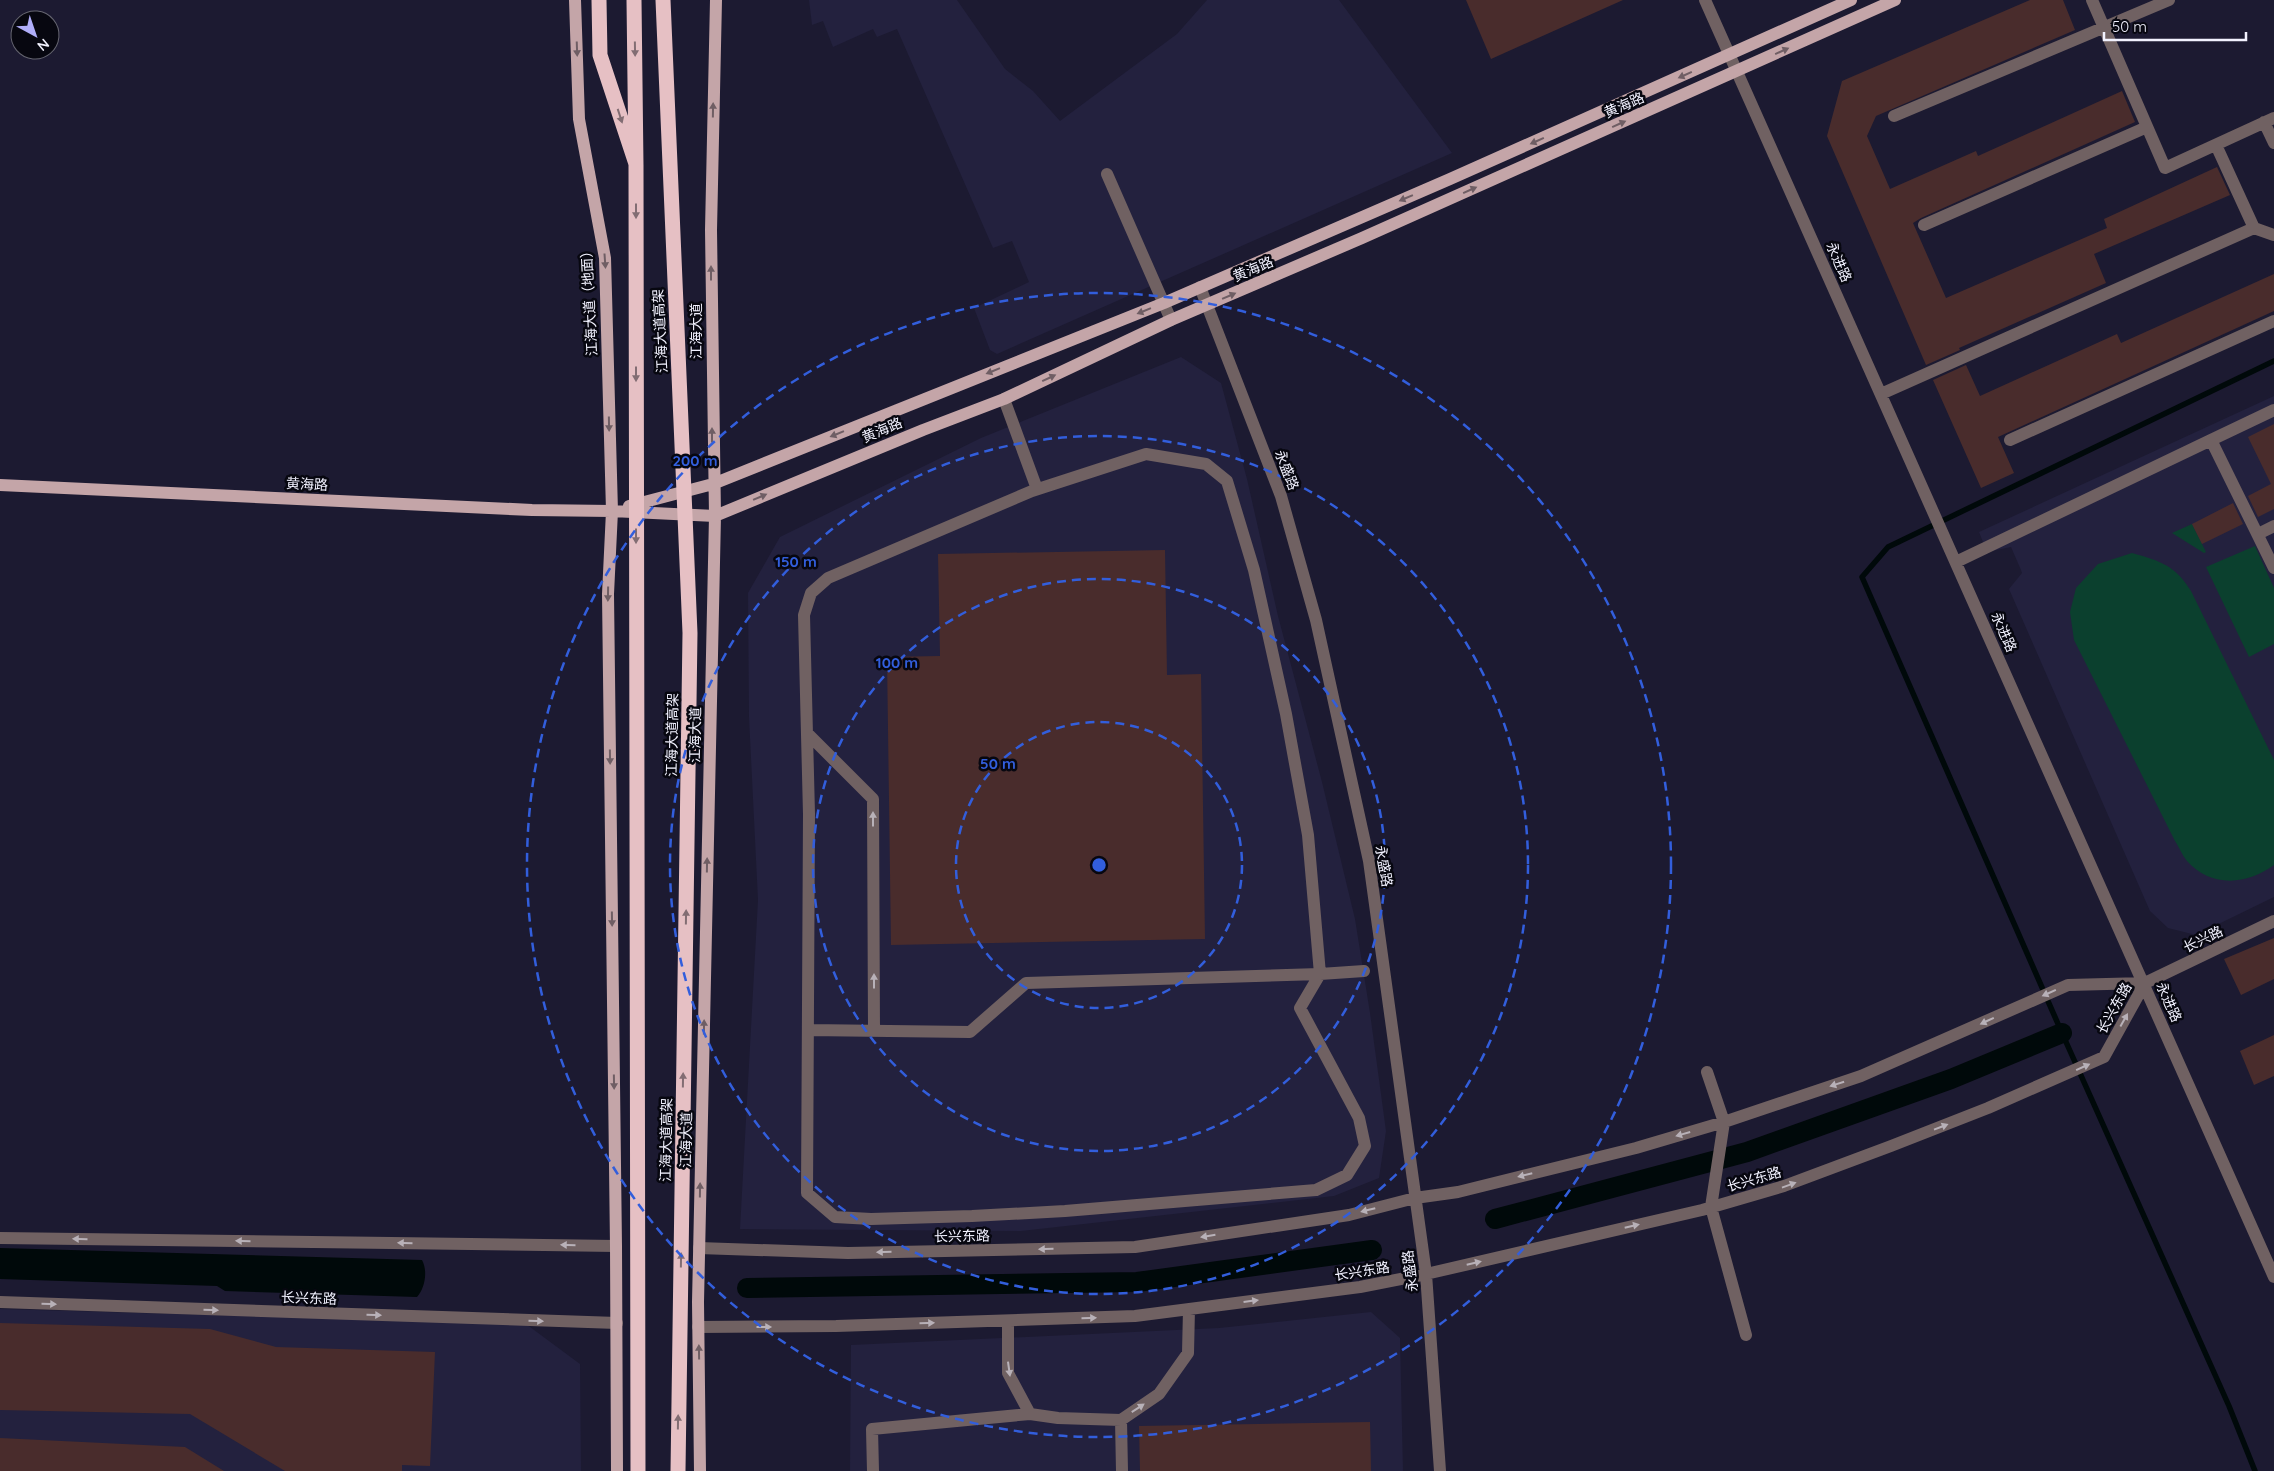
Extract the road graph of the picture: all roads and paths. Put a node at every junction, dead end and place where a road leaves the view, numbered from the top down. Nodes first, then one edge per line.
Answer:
1 (575, 0) edge
2 (600, 0) edge
3 (634, 0) edge
4 (663, 0) edge
5 (671, 0) edge
6 (716, 0) edge
7 (1704, 0) edge
8 (1851, 0) edge
9 (1895, 0) edge
10 (2092, 0) edge
11 (2169, 0) edge
12 (2104, 28) junction
13 (663, 40) junction
14 (1730, 55) junction
15 (1737, 71) junction
16 (1894, 116) dead end
17 (2269, 120) edge
18 (2147, 127) junction
19 (2274, 143) edge
20 (2216, 145) junction
21 (636, 165) junction
22 (1107, 174) dead end
23 (1924, 226) dead end
24 (2254, 228) junction
25 (2274, 235) edge
26 (1200, 287) junction
27 (1164, 303) junction
28 (1207, 305) junction
29 (1171, 320) junction
30 (2274, 321) edge
31 (1881, 394) junction
32 (1004, 399) junction
33 (2274, 410) edge
34 (2010, 440) dead end
35 (2211, 440) junction
36 (713, 484) junction
37 (0, 485) edge
38 (1037, 490) junction
39 (612, 510) junction
40 (715, 516) junction
41 (2274, 526) edge
42 (2258, 534) junction
43 (1956, 562) junction
44 (2274, 568) edge
45 (808, 734) junction
46 (2274, 921) edge
47 (1364, 971) dead end
48 (1320, 974) junction
49 (2144, 983) junction
50 (808, 1030) junction
51 (874, 1030) junction
52 (1708, 1072) dead end
53 (1724, 1122) junction
54 (1415, 1198) junction
55 (1711, 1207) junction
56 (0, 1238) edge
57 (616, 1246) junction
58 (699, 1248) junction
59 (1426, 1274) junction
60 (2274, 1277) edge
61 (0, 1302) edge
62 (1189, 1309) junction
63 (1008, 1320) junction
64 (617, 1323) junction
65 (698, 1327) junction
66 (1746, 1335) dead end
67 (1030, 1414) junction
68 (1121, 1420) junction
69 (617, 1471) edge
70 (638, 1471) edge
71 (678, 1471) edge
72 (700, 1471) edge
73 (873, 1471) edge
74 (1122, 1471) edge
75 (1440, 1471) edge

1 -> 39 main road, 江海大道（地面）
2 -> 21 highway
3 -> 21 highway, 江海大道高架, bridge
4 - 13 highway, 江海大道高架, bridge
5 - 13 highway, bridge
36 -> 6 main road, 江海大道
7 - 14 street, 永进路
8 - 14 main road, 黄海路
15 -> 9 main road, 黄海路
10 - 12 street
11 - 12 street
12 - 16 street
12 - 18 street
71 -> 13 highway, 江海大道高架, bridge
14 - 15 street, 永进路
14 -> 26 main road, 黄海路
28 -> 15 main road, 黄海路
15 - 31 street, 永进路
17 - 19 street
17 - 20 street
18 - 20 street
18 - 23 street
20 - 24 street
21 -> 70 highway, 江海大道高架, bridge
22 - 27 street
24 - 25 street
24 - 31 street
26 - 27 main road, 黄海路
26 - 28 street, 永盛路
27 - 29 street
27 -> 36 main road, 黄海路
28 - 29 main road, 黄海路
28 - 54 street, 永盛路
32 -> 29 main road, 黄海路
30 - 34 street
31 - 43 street, 永进路
32 - 38 street
40 -> 32 main road, 黄海路
33 - 35 street
35 - 42 street
35 - 43 street
36 - 39 main road, 黄海路
36 - 40 main road, 江海大道
37 - 39 main road, 黄海路
38 - 45 street
38 - 48 street
39 - 40 main road, 黄海路
39 -> 57 main road
58 -> 40 main road, 江海大道
41 - 42 street
42 - 44 street
43 - 49 street, 永进路
45 - 50 street
51 -> 45 street
46 - 49 street, 长兴路
47 - 48 street
48 - 50 street
48 - 51 street
49 -> 53 street, 长兴东路
55 -> 49 street, 长兴东路
49 - 60 street, 永进路
50 - 51 street
52 - 53 street
53 -> 54 street, 长兴东路
53 - 55 street
54 -> 58 street, 长兴东路
54 - 59 street, 永盛路
59 -> 55 street, 长兴东路
55 - 66 street
57 -> 56 street
57 - 64 main road
58 - 65 main road, 江海大道
62 -> 59 street, 长兴东路
59 - 75 street, 永盛路
61 -> 64 street, 长兴东路
63 -> 62 street, 长兴东路
68 -> 62 street
65 -> 63 street, 长兴东路
63 -> 67 street
64 - 69 main road
72 -> 65 main road, 江海大道
67 - 68 street
67 - 73 street
68 - 74 street

